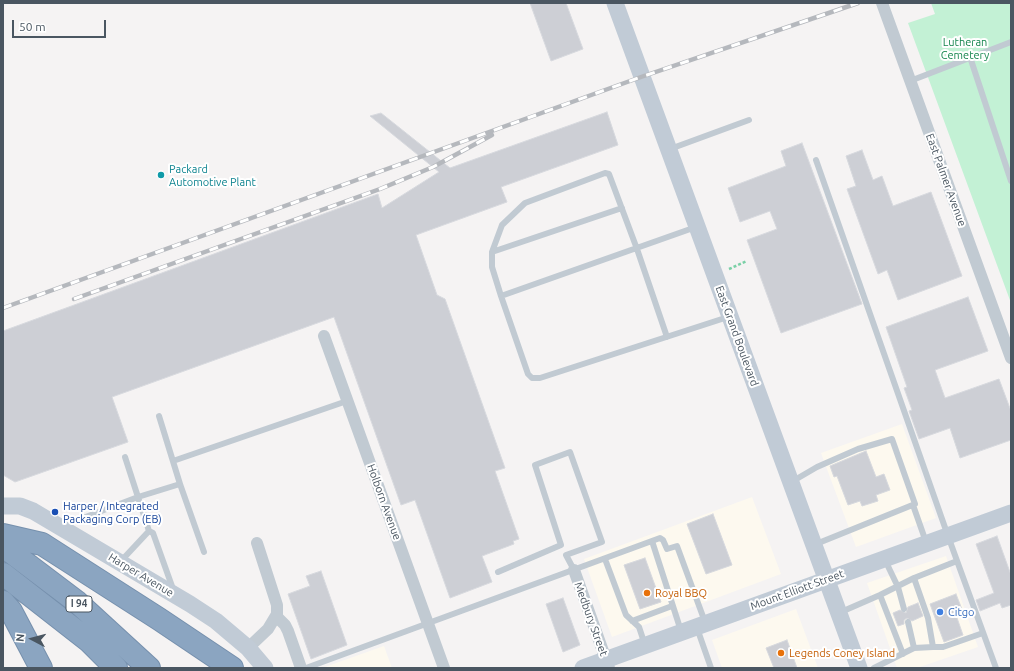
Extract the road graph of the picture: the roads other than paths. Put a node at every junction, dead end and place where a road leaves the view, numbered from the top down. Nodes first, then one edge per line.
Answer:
1 (615, 3) edge
2 (882, 3) edge
3 (1011, 42) edge
4 (970, 57) junction
5 (910, 81) junction
6 (749, 120) dead end
7 (668, 149) junction
8 (816, 160) dead end
9 (1011, 181) edge
10 (622, 208) junction
11 (697, 227) junction
12 (637, 249) junction
13 (492, 252) junction
14 (501, 296) junction
15 (730, 316) junction
16 (324, 336) dead end
17 (667, 338) junction
18 (1011, 358) edge
19 (347, 401) junction
20 (159, 416) dead end
21 (125, 457) dead end
22 (173, 461) junction
23 (791, 482) junction
24 (180, 484) junction
25 (138, 497) junction
26 (913, 505) junction
27 (3, 506) edge
28 (1011, 513) edge
29 (83, 518) dead end
30 (149, 531) junction
31 (3, 535) edge
32 (948, 536) junction
33 (652, 541) junction
34 (257, 543) dead end
35 (927, 544) junction
36 (814, 545) junction
37 (3, 546) edge
38 (204, 552) dead end
39 (605, 559) junction
40 (884, 559) junction
41 (957, 561) junction
42 (120, 562) junction
43 (574, 570) junction
44 (498, 572) dead end
45 (3, 574) edge
46 (914, 578) junction
47 (827, 580) junction
48 (898, 587) junction
49 (175, 595) junction
50 (880, 595) junction
51 (3, 602) edge
52 (672, 606) junction
53 (904, 609) dead end
54 (839, 613) junction
55 (276, 616) junction
56 (632, 621) junction
57 (908, 622) dead end
58 (428, 624) junction
59 (695, 628) junction
60 (983, 633) junction
61 (645, 645) junction
62 (933, 647) junction
63 (248, 648) junction
64 (914, 648) junction
65 (902, 654) junction
66 (607, 664) edge
67 (41, 668) edge
68 (116, 668) edge
69 (149, 668) edge
70 (232, 668) edge
71 (265, 668) edge
72 (301, 668) edge
73 (306, 668) edge
74 (444, 668) edge
75 (583, 668) edge
76 (711, 668) edge
77 (859, 668) edge
78 (874, 668) edge
79 (996, 668) edge

1 - 7 main road, East Grand Boulevard
2 - 5 street, East Palmer Avenue
3 - 4 lane
4 - 5 lane
4 - 9 lane
5 - 18 street, East Palmer Avenue
6 - 7 lane
7 - 11 main road, East Grand Boulevard
8 - 32 lane
10 - 12 lane
10 - 13 lane
10 - 13 lane
11 - 12 lane
11 - 15 main road, East Grand Boulevard
12 - 14 lane
12 - 17 lane
13 - 14 lane
14 - 17 lane
15 - 17 lane
15 - 23 main road, East Grand Boulevard
16 - 19 street, Holborn Avenue
19 - 22 lane
19 - 58 street, Holborn Avenue
20 - 22 lane
21 - 25 lane
22 - 24 lane
23 - 26 lane
23 - 36 main road, East Grand Boulevard
24 - 25 lane
24 - 38 lane
25 - 29 lane
25 - 30 lane
26 - 35 lane
26 - 36 lane
27 - 42 main road, Harper Avenue
28 - 32 main road, Mount Elliott Street
30 - 42 lane
30 - 49 lane
31 - 70 highway
32 - 35 main road, Mount Elliott Street
32 - 41 lane
33 - 39 lane
33 - 52 lane
33 - 59 lane
34 - 55 street
35 - 40 main road, Mount Elliott Street
36 - 47 main road, East Grand Boulevard
37 - 69 highway, I 94
39 - 43 lane
39 - 56 lane
40 - 47 main road, Mount Elliott Street
40 - 48 lane
41 - 46 lane
41 - 60 lane
42 - 49 main road, Harper Avenue
43 - 44 lane
43 - 58 lane
43 - 66 street, Medbury Street
45 - 68 highway, I 94
46 - 48 lane
46 - 62 lane
47 - 54 main road, East Grand Boulevard
47 - 59 main road, Mount Elliott Street
48 - 50 lane
48 - 53 lane
49 - 63 main road, Harper Avenue
50 - 54 lane
50 - 65 lane
51 - 67 highway
52 - 56 lane
52 - 59 lane
54 - 77 main road, East Grand Boulevard
55 - 63 street
55 - 72 street
56 - 61 lane
57 - 64 lane
58 - 73 lane
58 - 74 street, Holborn Avenue
59 - 61 main road, Mount Elliott Street
59 - 76 lane
60 - 62 lane
60 - 79 lane
61 - 66 main road, Mount Elliott Street
62 - 64 lane
63 - 71 main road, Harper Avenue
64 - 65 lane
65 - 78 lane
66 - 75 main road, Mount Elliott Street

